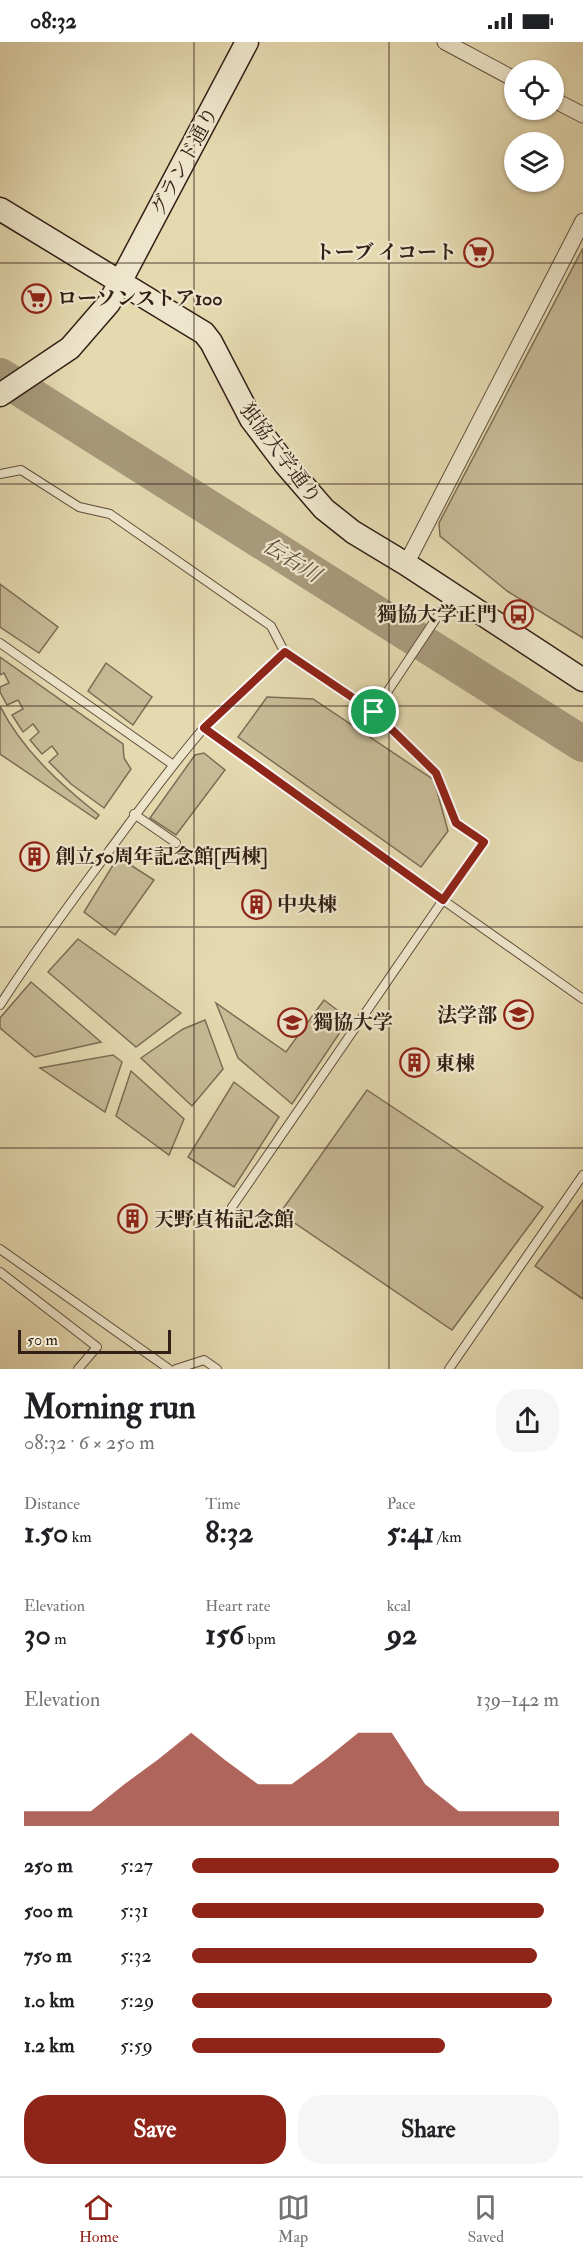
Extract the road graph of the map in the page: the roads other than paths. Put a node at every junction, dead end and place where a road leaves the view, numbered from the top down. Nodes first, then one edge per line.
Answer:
1 (247, 42) edge
2 (445, 42) edge
3 (504, 74) edge
4 (564, 105) edge
5 (583, 115) edge
6 (0, 208) edge
7 (583, 221) edge
8 (122, 281) junction
9 (3, 393) edge
10 (0, 474) edge
11 (406, 564) junction
12 (452, 594) junction
13 (0, 643) edge
14 (285, 652) junction
15 (583, 681) edge
16 (374, 712) junction
17 (204, 728) junction
18 (172, 764) junction
19 (134, 814) junction
20 (176, 843) dead end
21 (443, 900) junction
22 (583, 999) edge
23 (0, 1005) edge
24 (583, 1174) edge
25 (232, 1207) dead end
26 (0, 1249) edge
27 (0, 1272) edge
28 (78, 1369) edge
29 (169, 1369) edge
30 (176, 1369) edge
31 (218, 1369) edge
32 (449, 1369) edge

1 - 8 street, グランド通り
2 - 3 street
4 - 5 street
6 - 8 street, 独協大学通り
7 - 11 street
8 - 9 street, グランド通り
8 - 11 street, 独協大学通り
10 - 14 lane
11 - 12 street, 独協大学通り
12 - 15 street, 独協大学通り
12 - 16 lane
13 - 18 lane
14 - 16 lane
14 - 17 lane
16 - 21 lane
17 - 18 lane
17 - 21 lane
18 - 19 lane
19 - 20 lane
19 - 23 lane
21 - 22 lane
21 - 25 lane
24 - 32 lane
26 - 29 lane
27 - 28 lane
30 - 31 lane

